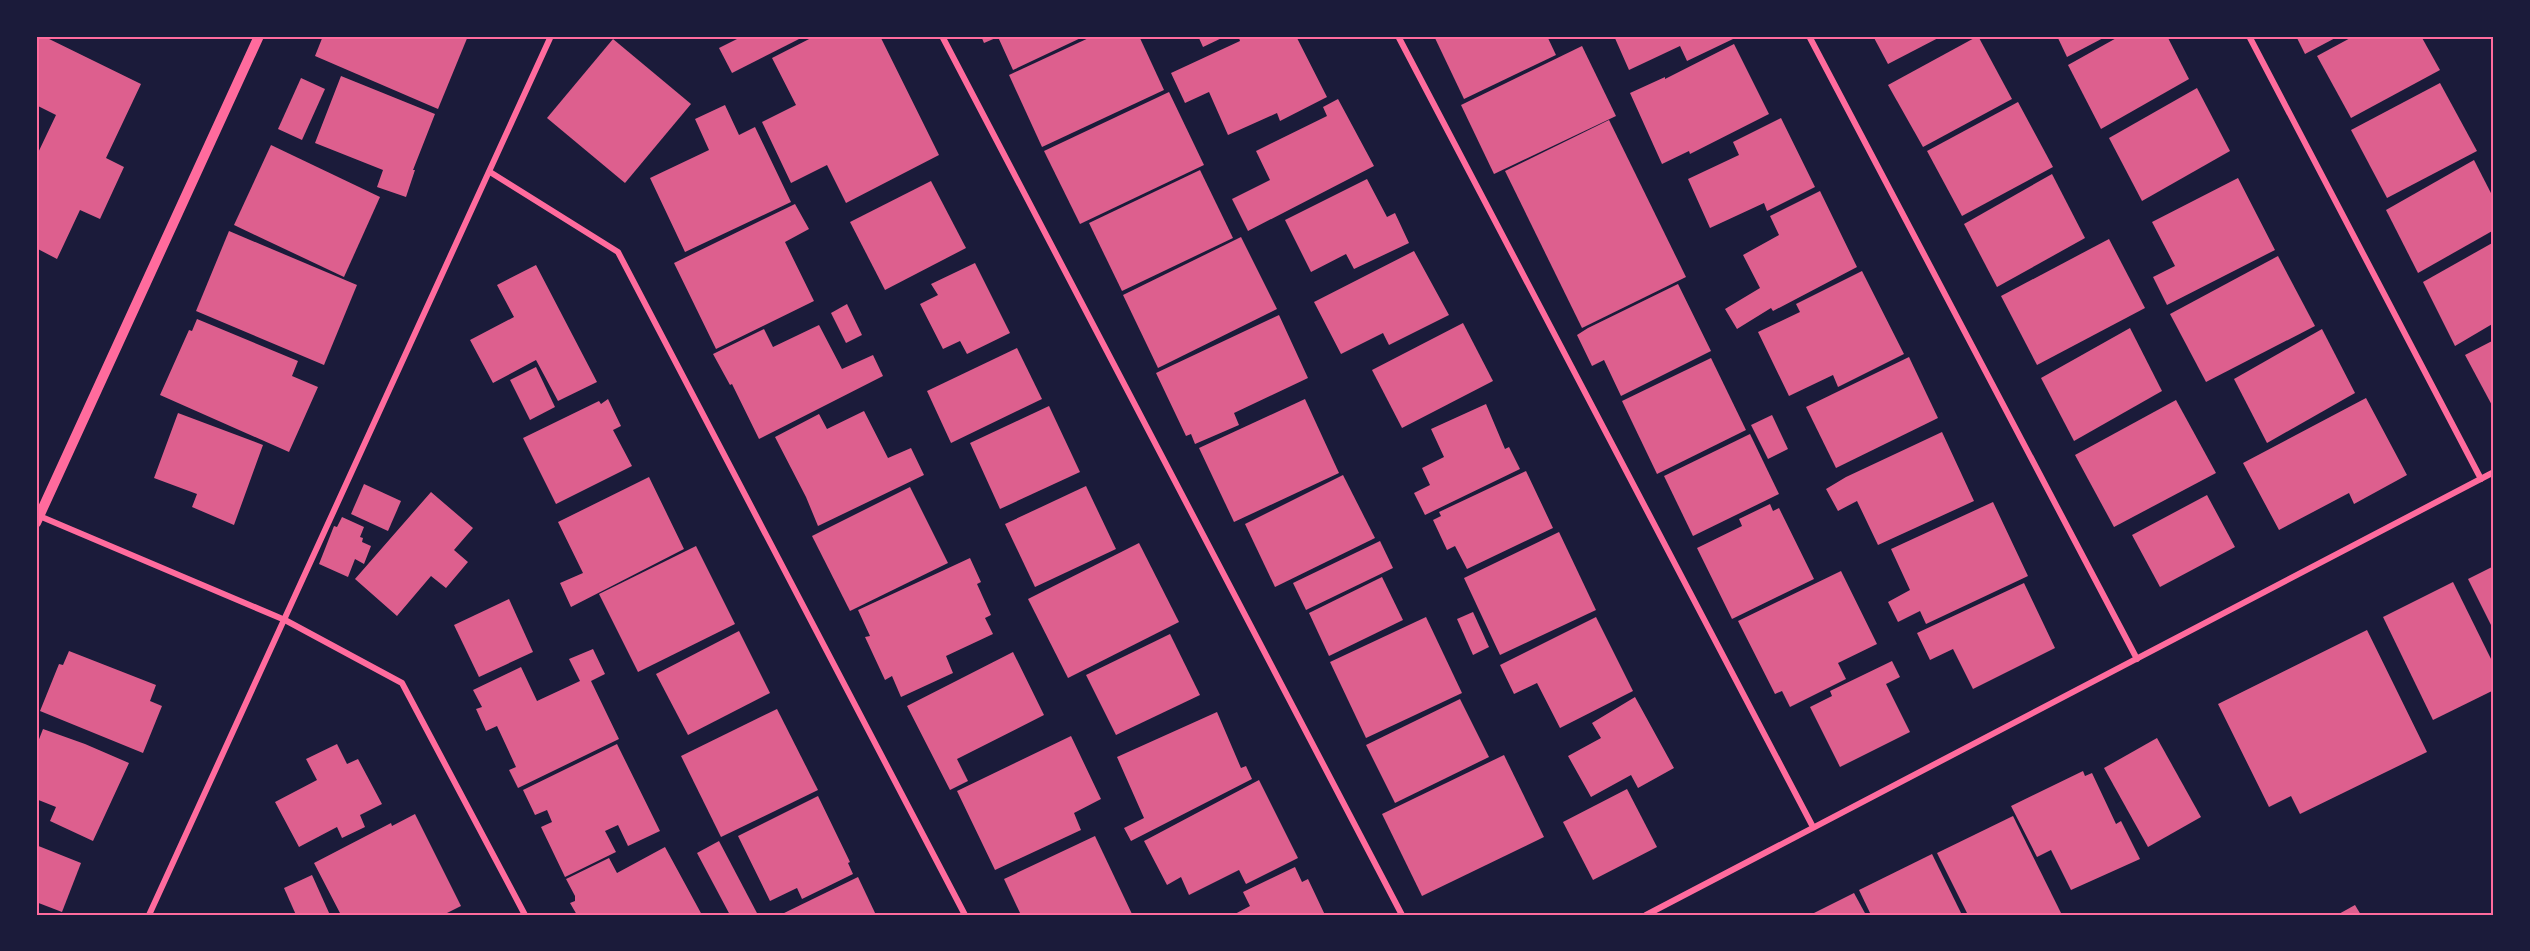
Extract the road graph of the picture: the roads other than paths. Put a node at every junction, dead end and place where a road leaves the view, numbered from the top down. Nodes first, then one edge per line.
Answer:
1 (259, 36) edge
2 (551, 36) edge
3 (942, 36) edge
4 (1398, 36) edge
5 (1809, 36) edge
6 (2249, 36) edge
7 (490, 172) junction
8 (2494, 472) edge
9 (2481, 479) junction
10 (37, 518) edge
11 (285, 620) junction
12 (2137, 659) junction
13 (1813, 827) junction
14 (149, 915) edge
15 (525, 915) edge
16 (965, 915) edge
17 (1402, 915) edge
18 (1646, 915) edge

1 - 10 street
2 - 7 street
3 - 17 street
4 - 13 street
5 - 12 street
6 - 9 street
7 - 11 street
7 - 16 street
8 - 9 street
9 - 12 street
10 - 11 street
11 - 14 street
11 - 15 street
12 - 13 street
13 - 18 street

